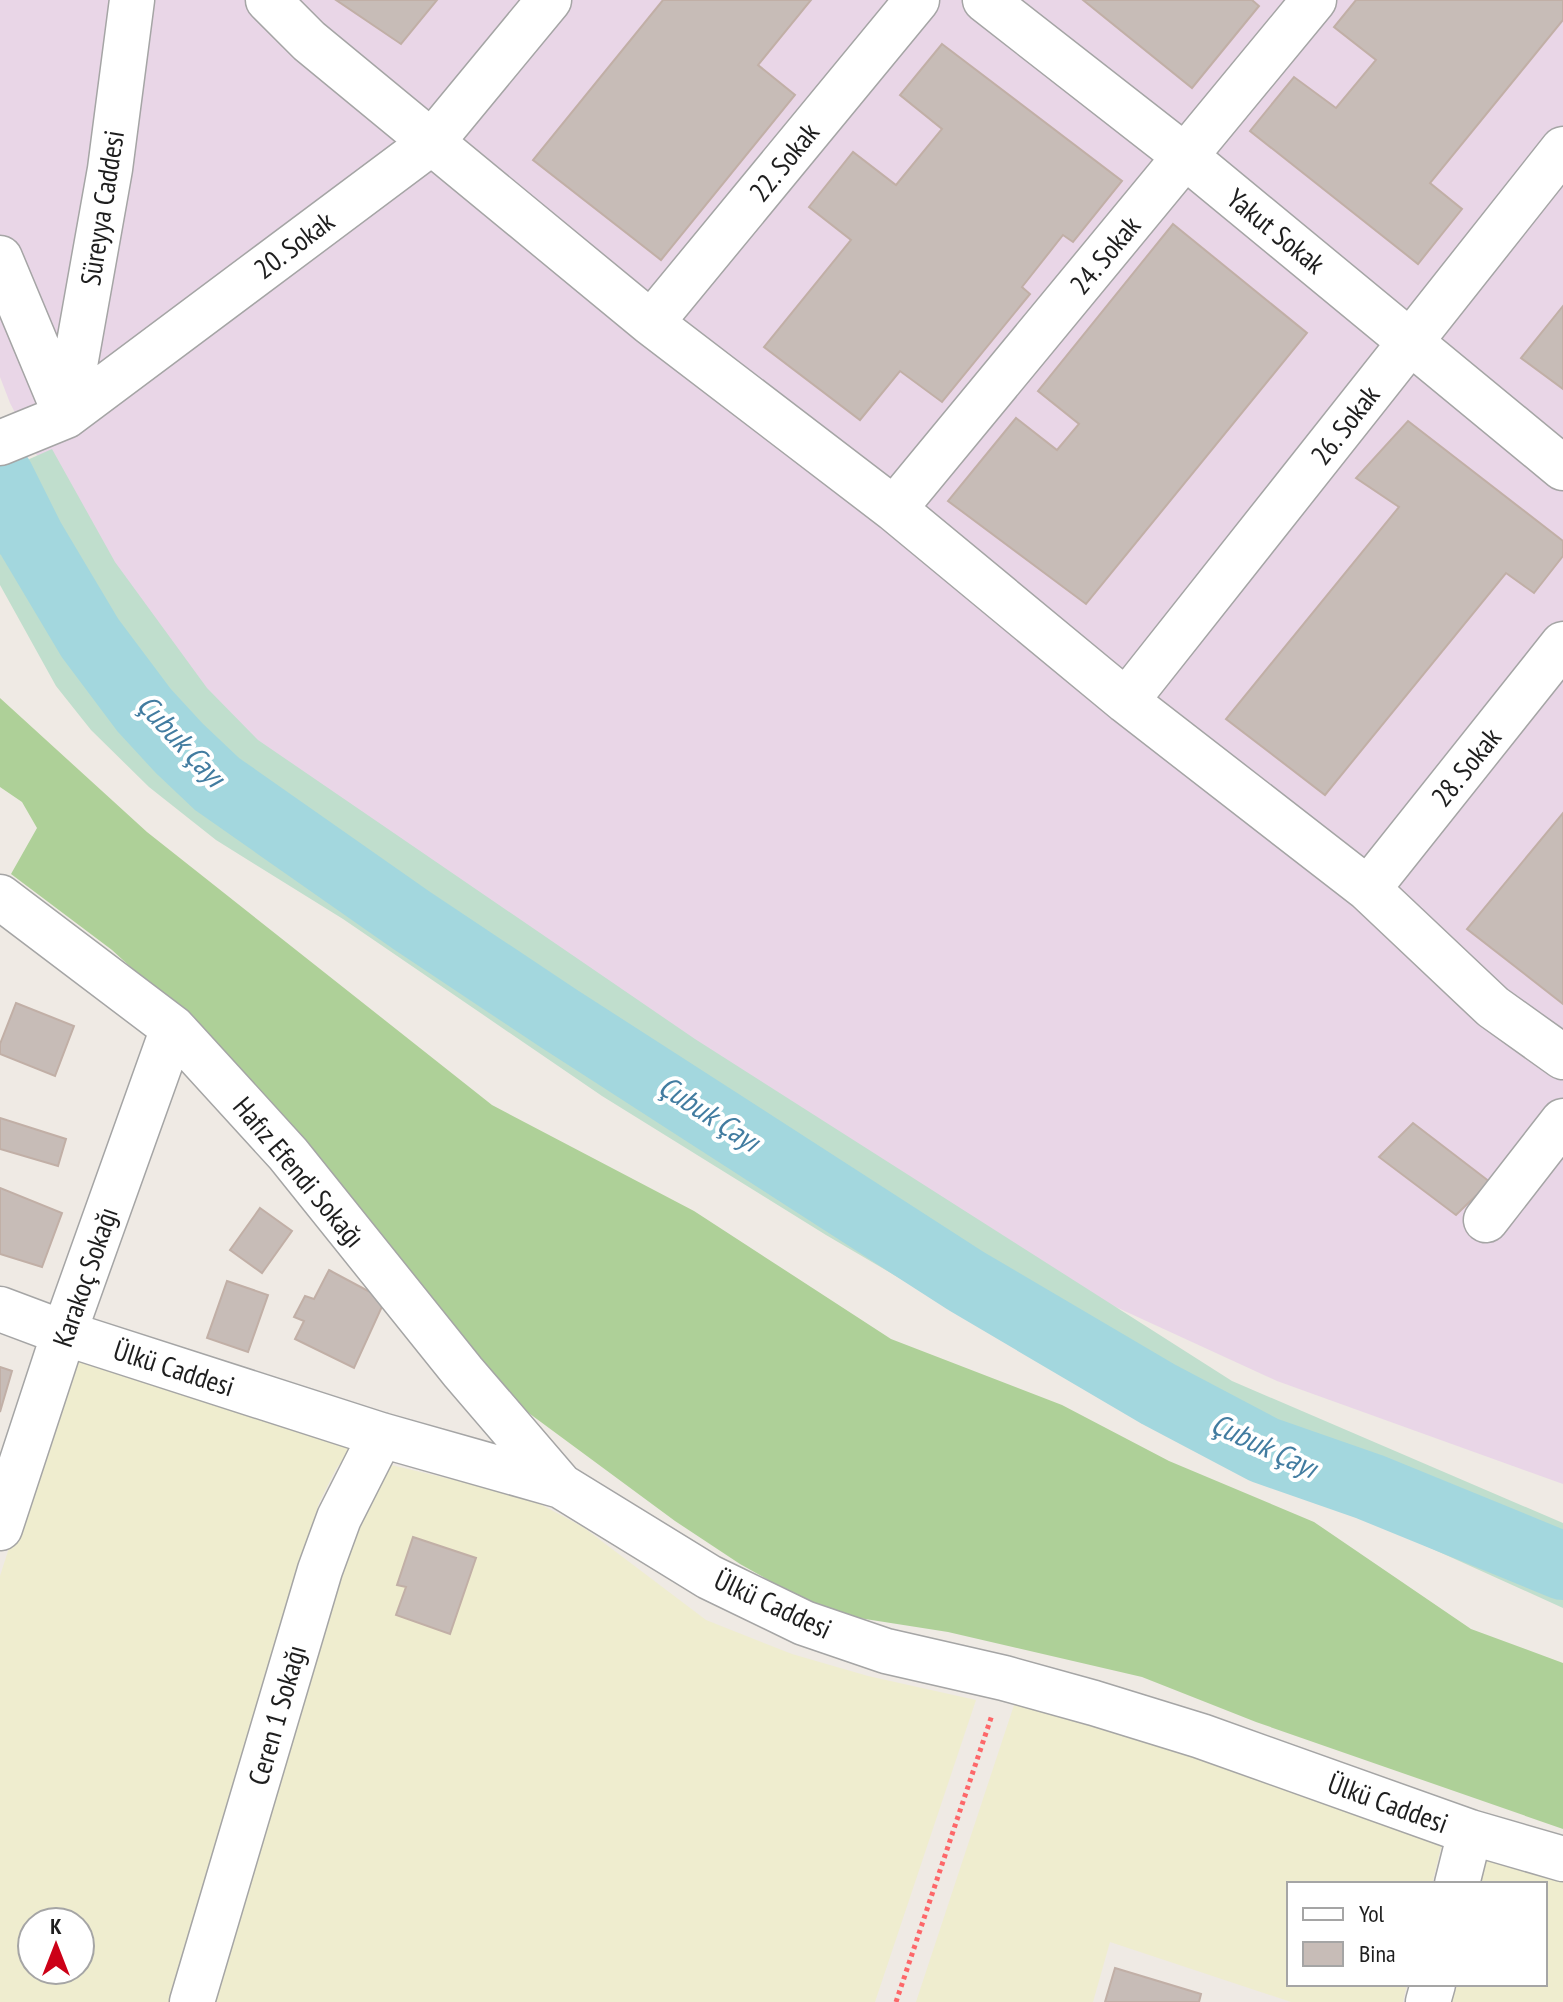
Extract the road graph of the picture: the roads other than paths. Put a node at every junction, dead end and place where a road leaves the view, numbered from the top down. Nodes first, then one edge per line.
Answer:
1 (132, 0) edge
2 (268, 0) edge
3 (549, 0) edge
4 (917, 0) edge
5 (985, 0) edge
6 (1314, 0) edge
7 (431, 143) junction
8 (1563, 149) edge
9 (1186, 157) junction
10 (0, 258) edge
11 (651, 323) junction
12 (1411, 342) junction
13 (64, 417) junction
14 (0, 443) edge
15 (1563, 468) edge
16 (894, 509) junction
17 (1563, 644) edge
18 (1126, 701) junction
19 (1368, 889) junction
20 (0, 897) edge
21 (173, 1028) junction
22 (1563, 1057) edge
23 (1563, 1121) edge
24 (1486, 1220) dead end
25 (0, 1309) edge
26 (64, 1333) junction
27 (381, 1435) junction
28 (561, 1486) junction
29 (0, 1528) edge
30 (1470, 1832) junction
31 (1563, 1859) edge
32 (1458, 1882) edge
33 (192, 2002) edge

1 - 13 street, Süreyya Caddesi
2 - 7 street
3 - 7 street, 20. Sokak
4 - 11 street, 22. Sokak
5 - 9 street, Yakut Sokak
6 - 9 street, 24. Sokak
7 - 11 street
7 - 13 street, 20. Sokak
8 - 12 street, 26. Sokak
9 - 12 street, Yakut Sokak
9 - 16 street, 24. Sokak
10 - 13 street
11 - 16 street
12 - 15 street, Yakut Sokak
12 - 18 street, 26. Sokak
13 - 14 street, 20. Sokak
16 - 18 street
17 - 19 street, 28. Sokak
18 - 19 street
19 - 22 street
20 - 21 street, Hafız Efendi Sokağı
21 - 26 street, Karakoç Sokağı
21 - 28 street, Hafız Efendi Sokağı
23 - 24 street
25 - 26 street, Ülkü Caddesi
26 - 27 street, Ülkü Caddesi
26 - 29 street, Karakoç Sokağı
27 - 28 street, Ülkü Caddesi
27 - 33 street, Ceren 1 Sokağı
28 - 30 street, Ülkü Caddesi
30 - 31 street, Ülkü Caddesi
30 - 32 street

